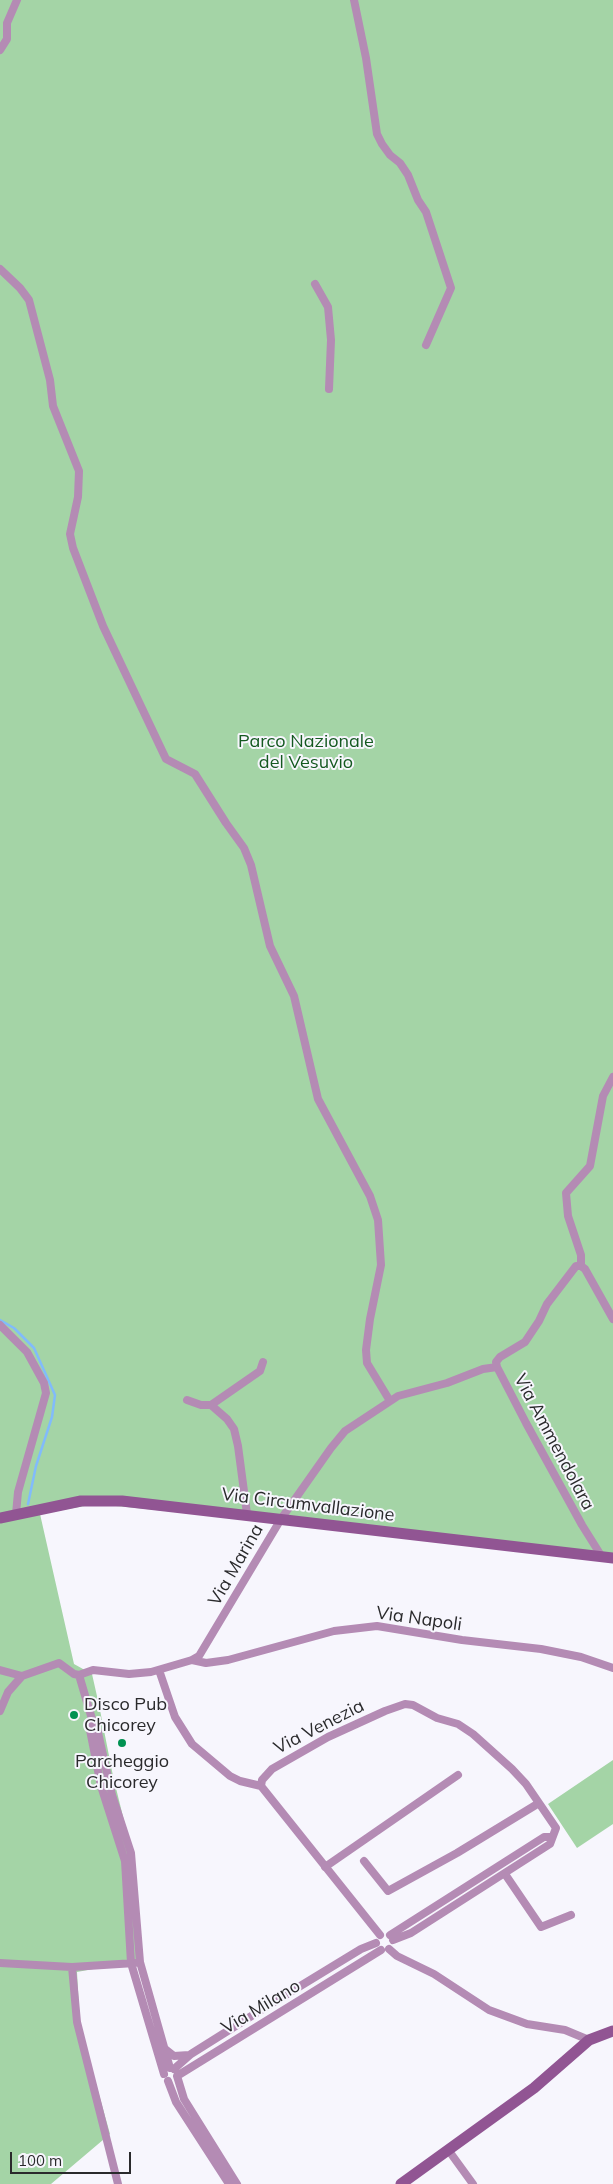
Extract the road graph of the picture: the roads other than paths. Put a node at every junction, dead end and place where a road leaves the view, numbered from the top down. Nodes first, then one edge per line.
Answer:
1 (17, 0) edge
2 (354, 0) edge
3 (0, 50) edge
4 (0, 269) edge
5 (315, 284) dead end
6 (426, 345) dead end
7 (328, 388) dead end
8 (613, 1078) edge
9 (581, 1266) junction
10 (613, 1319) edge
11 (0, 1325) edge
12 (263, 1362) dead end
13 (497, 1367) junction
14 (187, 1400) dead end
15 (390, 1401) junction
16 (211, 1405) junction
17 (21, 1513) junction
18 (247, 1514) junction
19 (0, 1518) edge
20 (281, 1519) junction
21 (608, 1558) edge
22 (192, 1660) junction
23 (613, 1668) edge
24 (0, 1670) edge
25 (159, 1670) junction
26 (79, 1675) junction
27 (22, 1676) junction
28 (0, 1711) edge
29 (92, 1719) junction
30 (458, 1775) dead end
31 (261, 1786) junction
32 (539, 1803) junction
33 (552, 1836) junction
34 (364, 1861) dead end
35 (325, 1868) junction
36 (506, 1874) junction
37 (571, 1915) dead end
38 (380, 1935) junction
39 (392, 1938) junction
40 (378, 1946) junction
41 (389, 1949) junction
42 (140, 1962) junction
43 (0, 1963) edge
44 (131, 1963) junction
45 (72, 1967) junction
46 (613, 2031) edge
47 (589, 2040) junction
48 (164, 2048) junction
49 (191, 2054) junction
50 (171, 2072) junction
51 (449, 2151) junction
52 (118, 2184) edge
53 (228, 2184) edge
54 (237, 2184) edge
55 (401, 2184) edge
56 (473, 2184) edge

1 - 3 street
2 - 6 street
4 - 15 street
5 - 7 street
8 - 9 street
9 - 10 street
9 - 13 street, Via Ammendolara
11 - 17 street
12 - 16 street
13 - 15 street, Via Ammendolara
13 - 21 street, Via Ammendolara
14 - 16 street
15 - 20 street, Via Marina
16 - 18 street
17 - 18 main road, Via Circumvallazione
17 - 19 main road, Via Circumvallazione
18 - 20 main road, Via Circumvallazione
20 - 21 main road, Via Circumvallazione
20 - 22 street, Via Marina
22 - 23 street, Via Napoli
22 - 25 street
24 - 27 street
25 - 26 street
25 - 31 street
26 - 27 street
26 - 29 street
27 - 28 street
29 - 42 street
29 - 44 street
30 - 35 street
31 - 32 street, Via Venezia
31 - 35 street
32 - 33 street
32 - 34 street
33 - 36 street
33 - 39 street
35 - 38 street
36 - 37 street
36 - 39 street
38 - 39 street
38 - 40 street
39 - 41 street
40 - 41 street
40 - 49 street, Via Milano
40 - 50 street, Via Milano
41 - 47 street
42 - 44 street
42 - 48 street
43 - 45 street
44 - 45 street
44 - 50 street
45 - 52 street
46 - 47 main road
47 - 51 main road
48 - 49 street
48 - 50 street
49 - 50 street, Via Milano
50 - 53 street
50 - 54 street
51 - 55 main road
51 - 56 street

